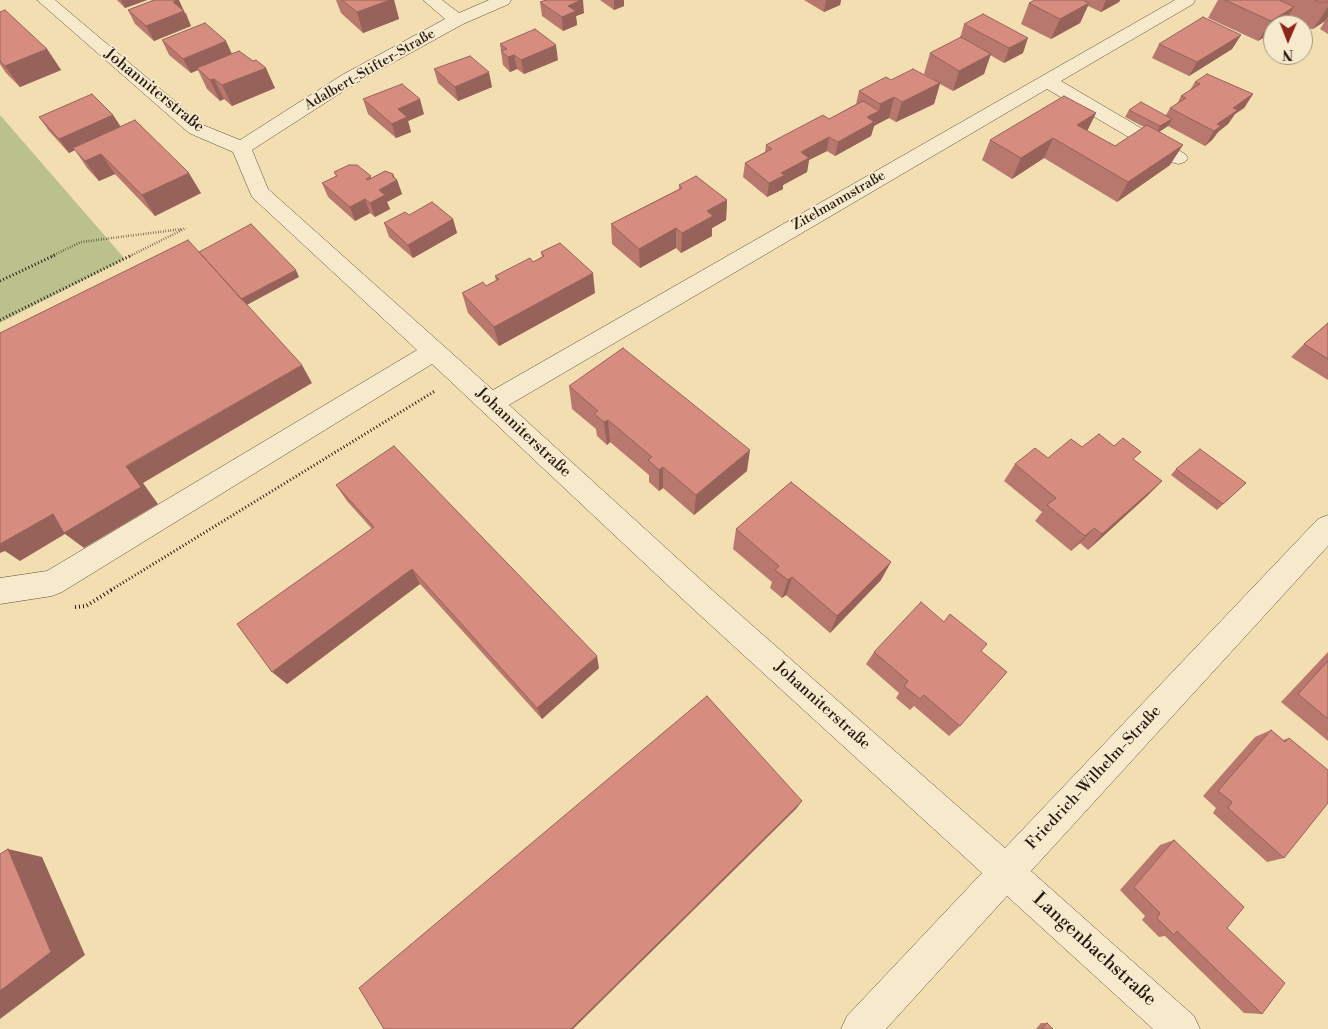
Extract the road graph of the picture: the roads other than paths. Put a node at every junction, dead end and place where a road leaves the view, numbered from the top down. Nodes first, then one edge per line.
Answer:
1 (44, 0) edge
2 (431, 0) edge
3 (502, 0) edge
4 (1187, 0) edge
5 (457, 20) junction
6 (1047, 81) junction
7 (241, 148) junction
8 (1178, 158) edge
9 (434, 351) junction
10 (492, 402) junction
11 (1328, 527) edge
12 (0, 590) edge
13 (1007, 871) junction
14 (860, 1029) edge
15 (1181, 1029) edge

1 - 7 street, Johanniterstraße
2 - 5 street
3 - 5 street, Adalbert-Stifter-Straße
4 - 6 street, Zitelmannstraße
5 - 7 street, Adalbert-Stifter-Straße
6 - 8 street
6 - 10 street, Zitelmannstraße
7 - 9 street, Johanniterstraße
9 - 10 street, Johanniterstraße
9 - 12 street
10 - 13 street, Johanniterstraße
11 - 13 street, Friedrich-Wilhelm-Straße
13 - 14 street, Friedrich-Wilhelm-Straße
13 - 15 street, Langenbachstraße

